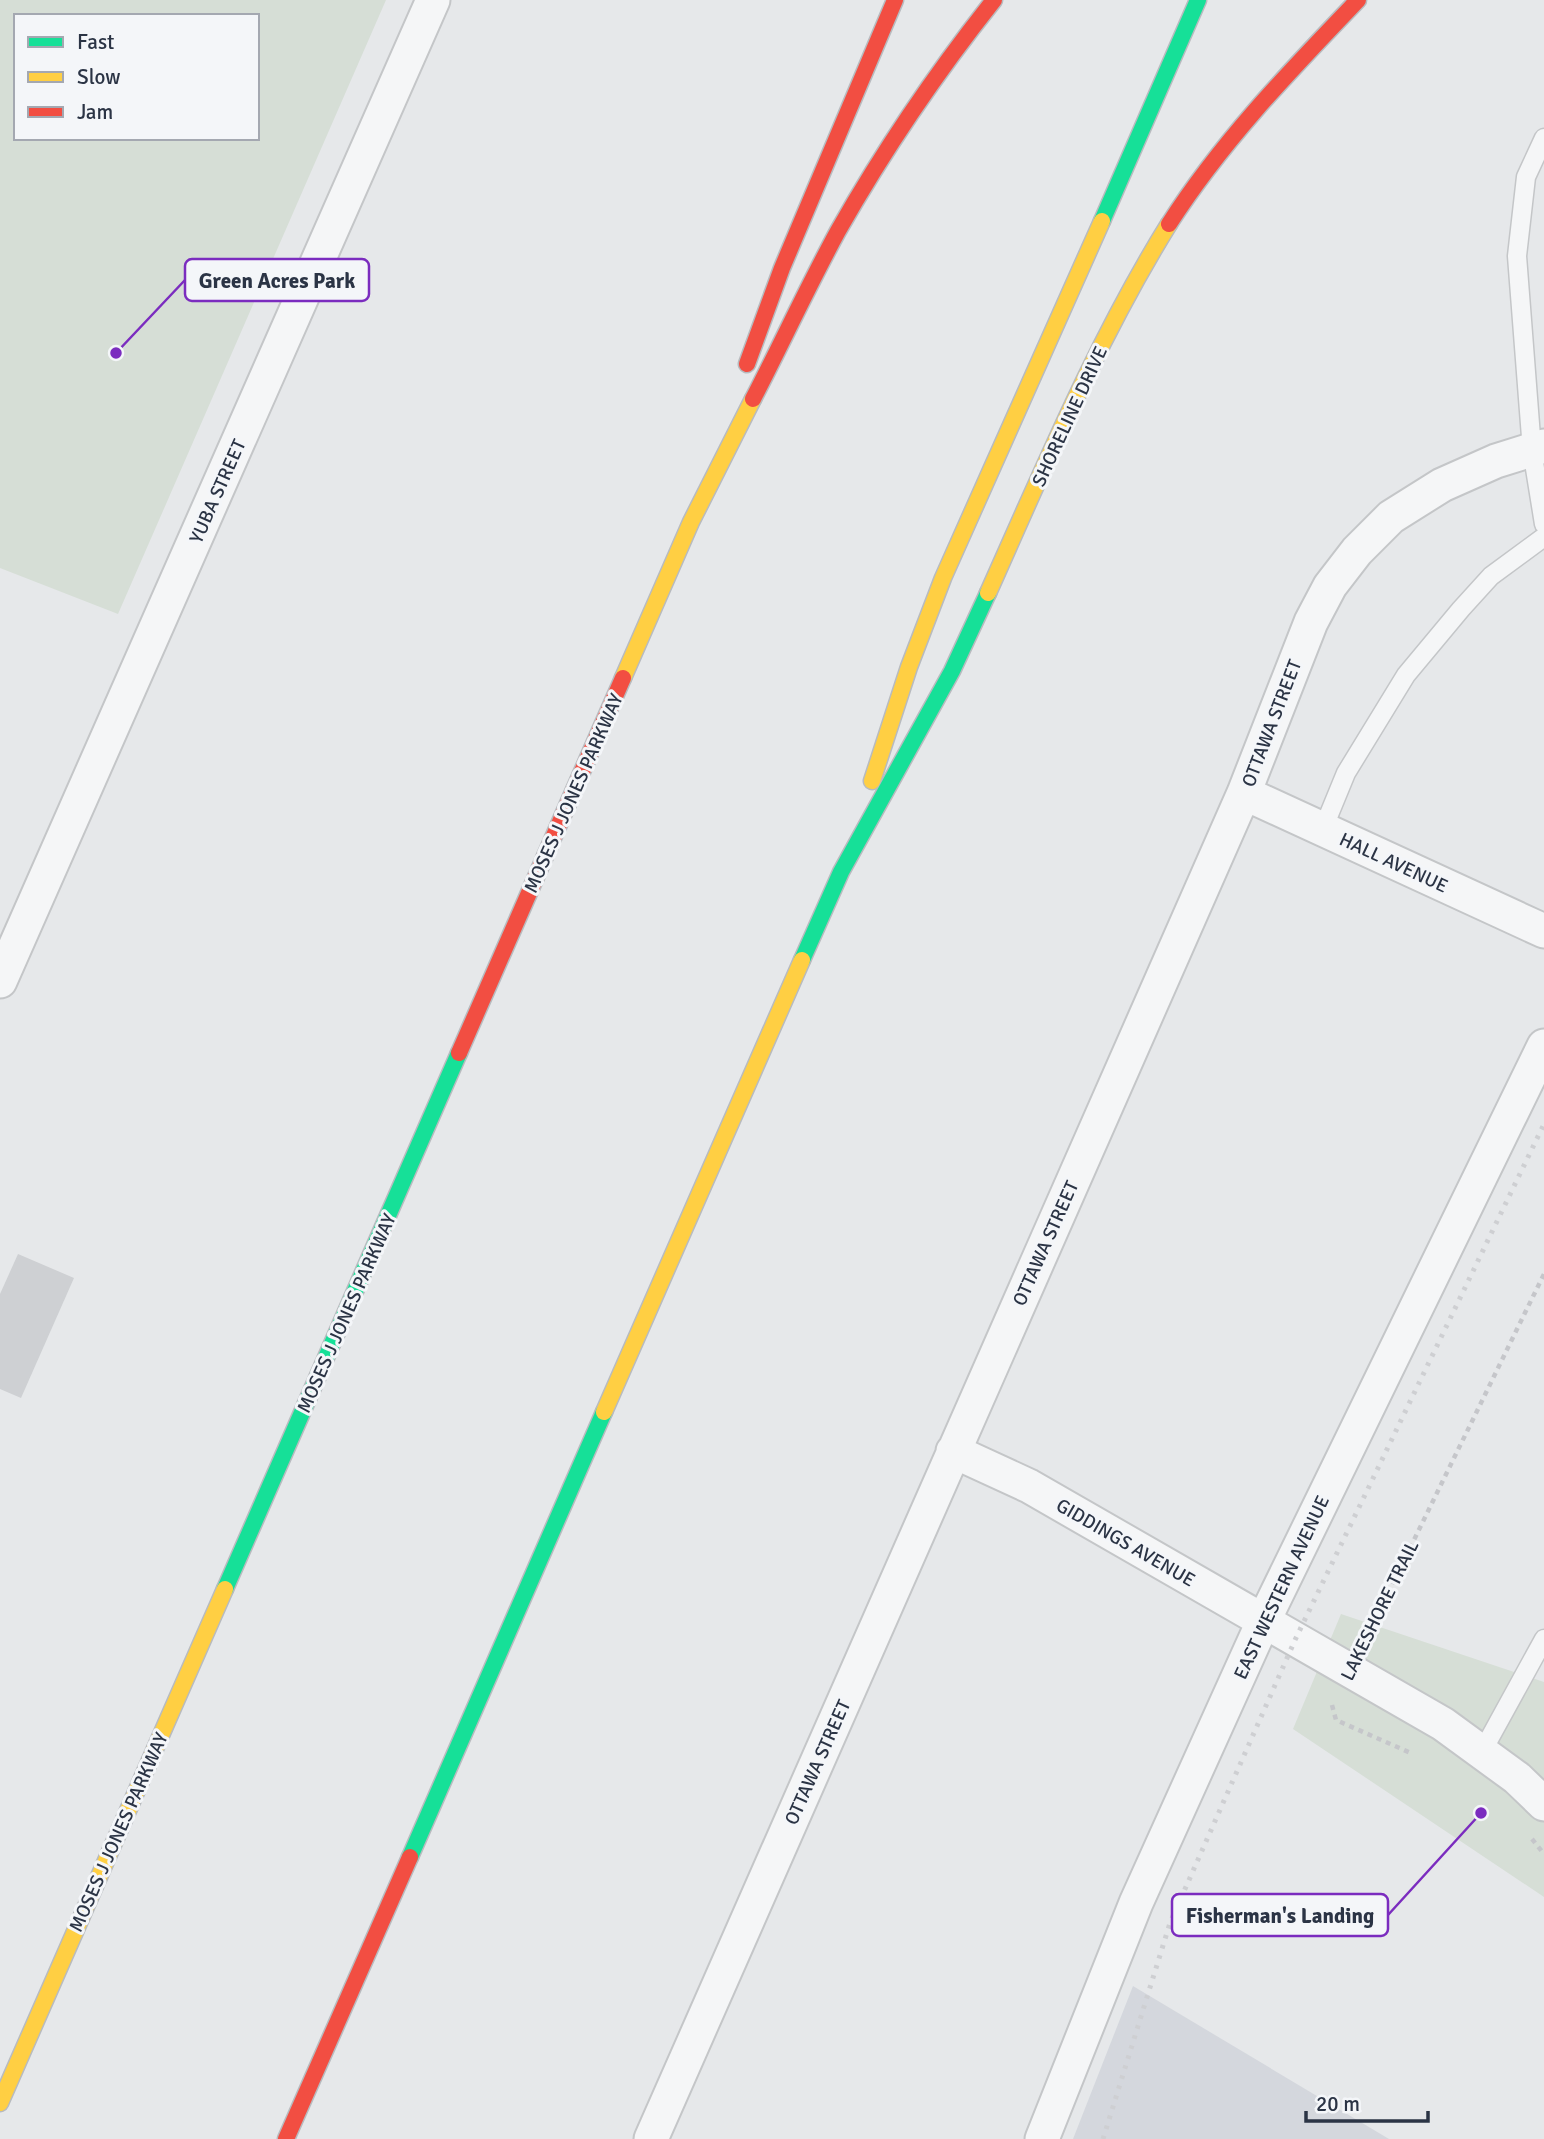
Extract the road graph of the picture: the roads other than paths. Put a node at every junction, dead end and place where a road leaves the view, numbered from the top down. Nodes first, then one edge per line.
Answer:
1 (433, 0) edge
2 (895, 0) edge
3 (995, 0) edge
4 (1198, 0) edge
5 (1358, 0) edge
6 (1544, 138) edge
7 (1538, 448) edge
8 (691, 522) junction
9 (1544, 524) edge
10 (1544, 537) edge
11 (1244, 793) junction
12 (1323, 829) junction
13 (841, 872) junction
14 (1544, 931) edge
15 (0, 981) edge
16 (1544, 1046) edge
17 (953, 1451) junction
18 (1263, 1622) junction
19 (1544, 1639) edge
20 (1482, 1752) junction
21 (1535, 1817) edge
22 (0, 2103) edge
23 (286, 2139) edge
24 (651, 2139) edge
25 (1042, 2139) edge

1 - 15 street, YUBA STREET
2 - 8 highway
3 - 8 highway
4 - 13 highway
5 - 13 highway, SHORELINE DRIVE
6 - 7 lane
7 - 9 lane
7 - 11 street, OTTAWA STREET
8 - 22 highway, MOSES J JONES PARKWAY
10 - 12 lane
11 - 12 street, HALL AVENUE
11 - 17 street, OTTAWA STREET
12 - 14 street, HALL AVENUE
13 - 23 highway
16 - 18 street, EAST WESTERN AVENUE
17 - 18 street, GIDDINGS AVENUE
17 - 24 street, OTTAWA STREET
18 - 20 street, GIDDINGS AVENUE
18 - 25 street, EAST WESTERN AVENUE
19 - 20 lane
20 - 21 street, GIDDINGS AVENUE

